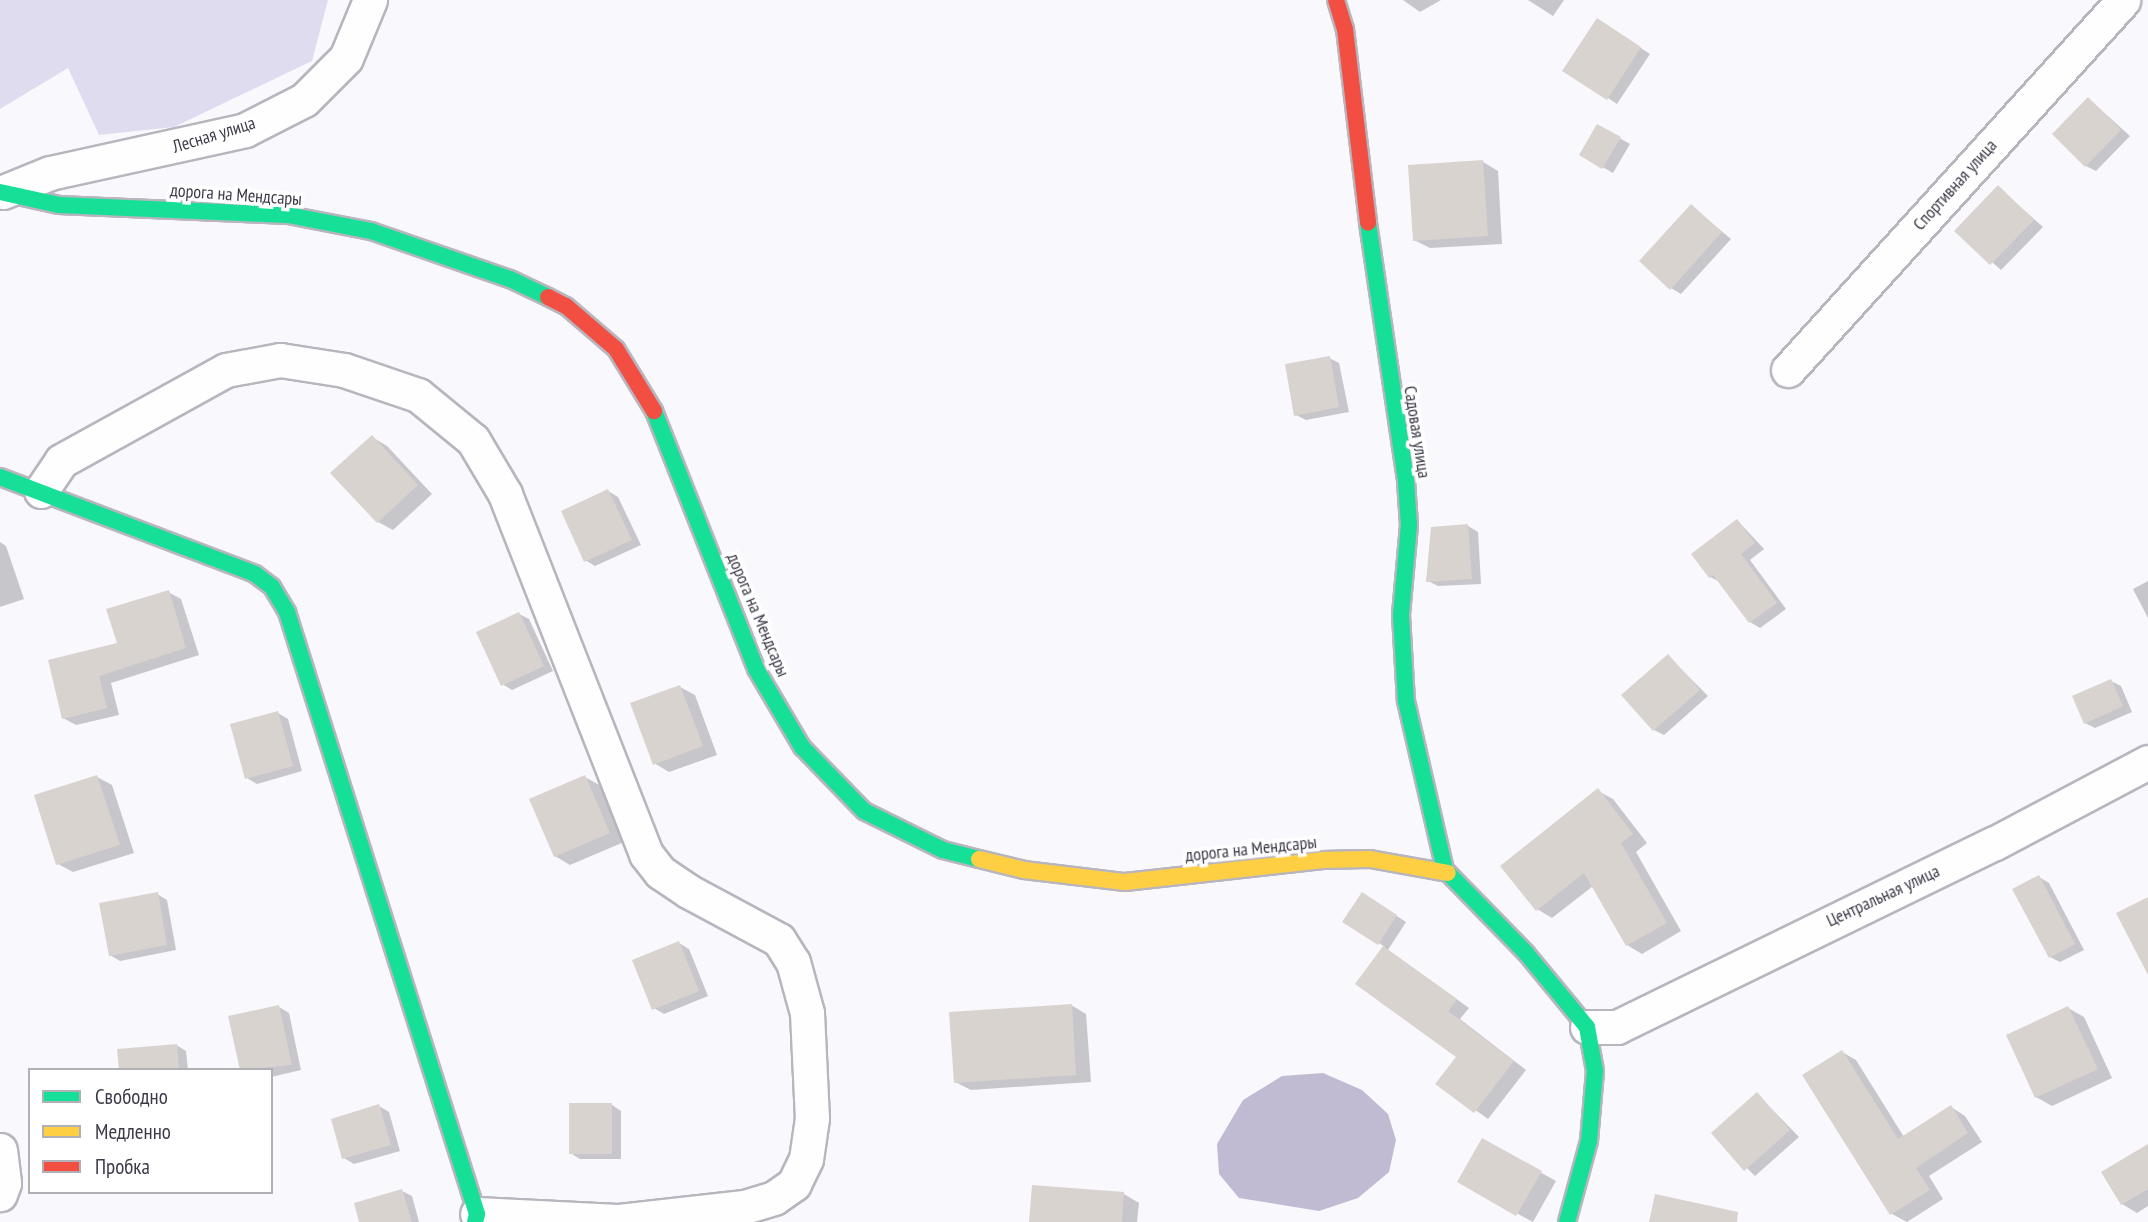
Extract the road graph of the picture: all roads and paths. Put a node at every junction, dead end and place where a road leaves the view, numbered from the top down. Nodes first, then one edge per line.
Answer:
1 (370, 0) edge
2 (1336, 0) edge
3 (2123, 0) edge
4 (1, 192) edge
5 (1788, 370) dead end
6 (0, 477) edge
7 (41, 491) junction
8 (2148, 762) edge
9 (1445, 870) junction
10 (1602, 1027) junction
11 (0, 1150) edge
12 (0, 1194) edge
13 (476, 1218) edge
14 (1567, 1222) edge

1 - 4 street, Лесная улица
2 - 9 street, Садовая улица
3 - 5 street, Спортивная улица
4 - 9 street, дорога на Мендсары
6 - 7 street
7 - 13 street
7 - 13 street
8 - 10 street, Центральная улица
9 - 10 street
10 - 14 street
11 - 12 street

